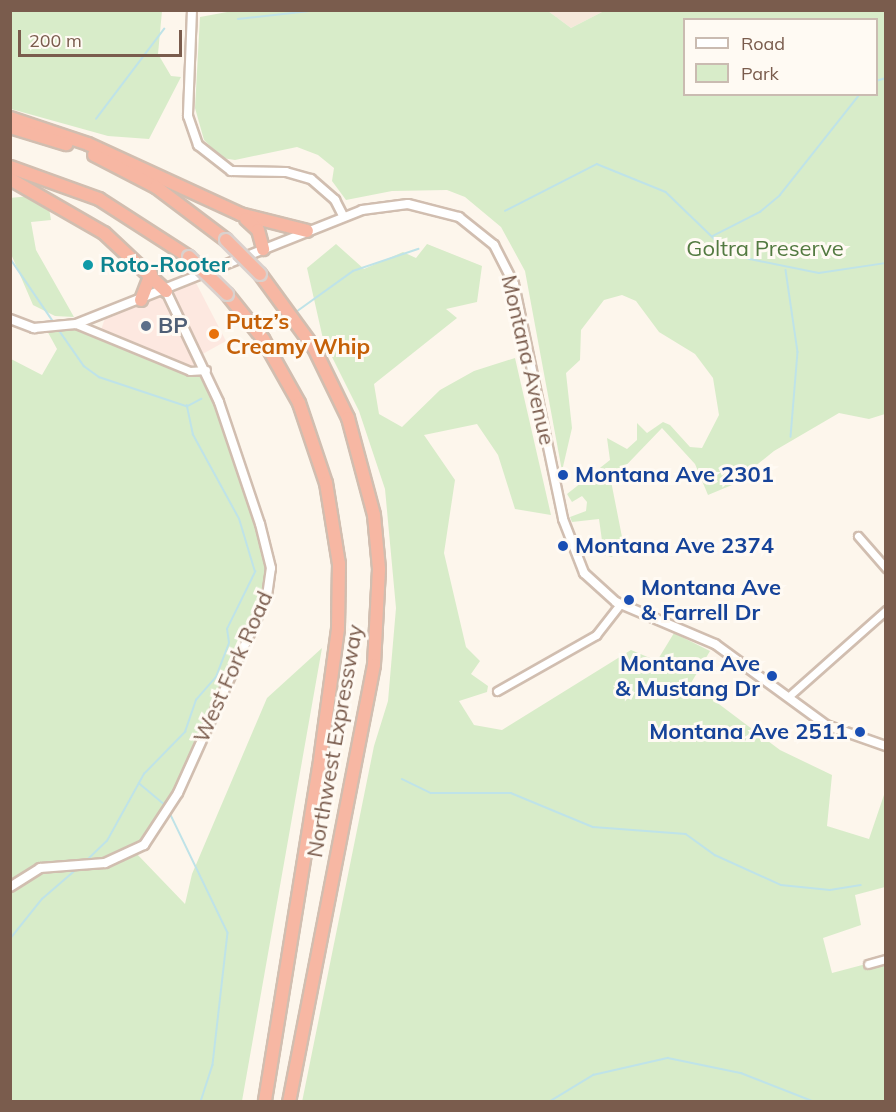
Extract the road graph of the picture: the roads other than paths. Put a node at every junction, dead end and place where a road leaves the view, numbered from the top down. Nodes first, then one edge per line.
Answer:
1 (192, 10) edge
2 (10, 118) edge
3 (10, 127) edge
4 (10, 167) edge
5 (10, 179) edge
6 (240, 214) junction
7 (343, 216) junction
8 (307, 231) junction
9 (263, 249) junction
10 (151, 274) junction
11 (166, 291) junction
12 (141, 300) junction
13 (10, 319) edge
14 (76, 324) junction
15 (206, 370) junction
16 (858, 536) dead end
17 (885, 568) edge
18 (620, 604) junction
19 (885, 610) edge
20 (497, 691) dead end
21 (788, 697) junction
22 (885, 746) edge
23 (10, 887) edge
24 (885, 959) edge
25 (868, 964) dead end
26 (265, 1101) edge
27 (289, 1101) edge

1 - 7 street
2 - 6 highway
3 - 27 highway, Northwest Expressway, bridge
4 - 26 highway, Northwest Expressway, bridge
5 - 10 highway
6 - 8 highway
6 - 9 highway
7 - 8 street, Montana Avenue
7 - 18 street, Montana Avenue
8 - 9 street, Montana Avenue
9 - 11 street, Montana Avenue
10 - 11 highway
10 - 12 highway
11 - 12 street, Montana Avenue
11 - 15 street, West Fork Road
12 - 14 street, Montana Avenue
13 - 14 street
14 - 15 street
15 - 23 street, West Fork Road
16 - 17 street
18 - 20 street
18 - 21 street, Montana Avenue
19 - 21 street
21 - 22 street, Montana Avenue
24 - 25 street

